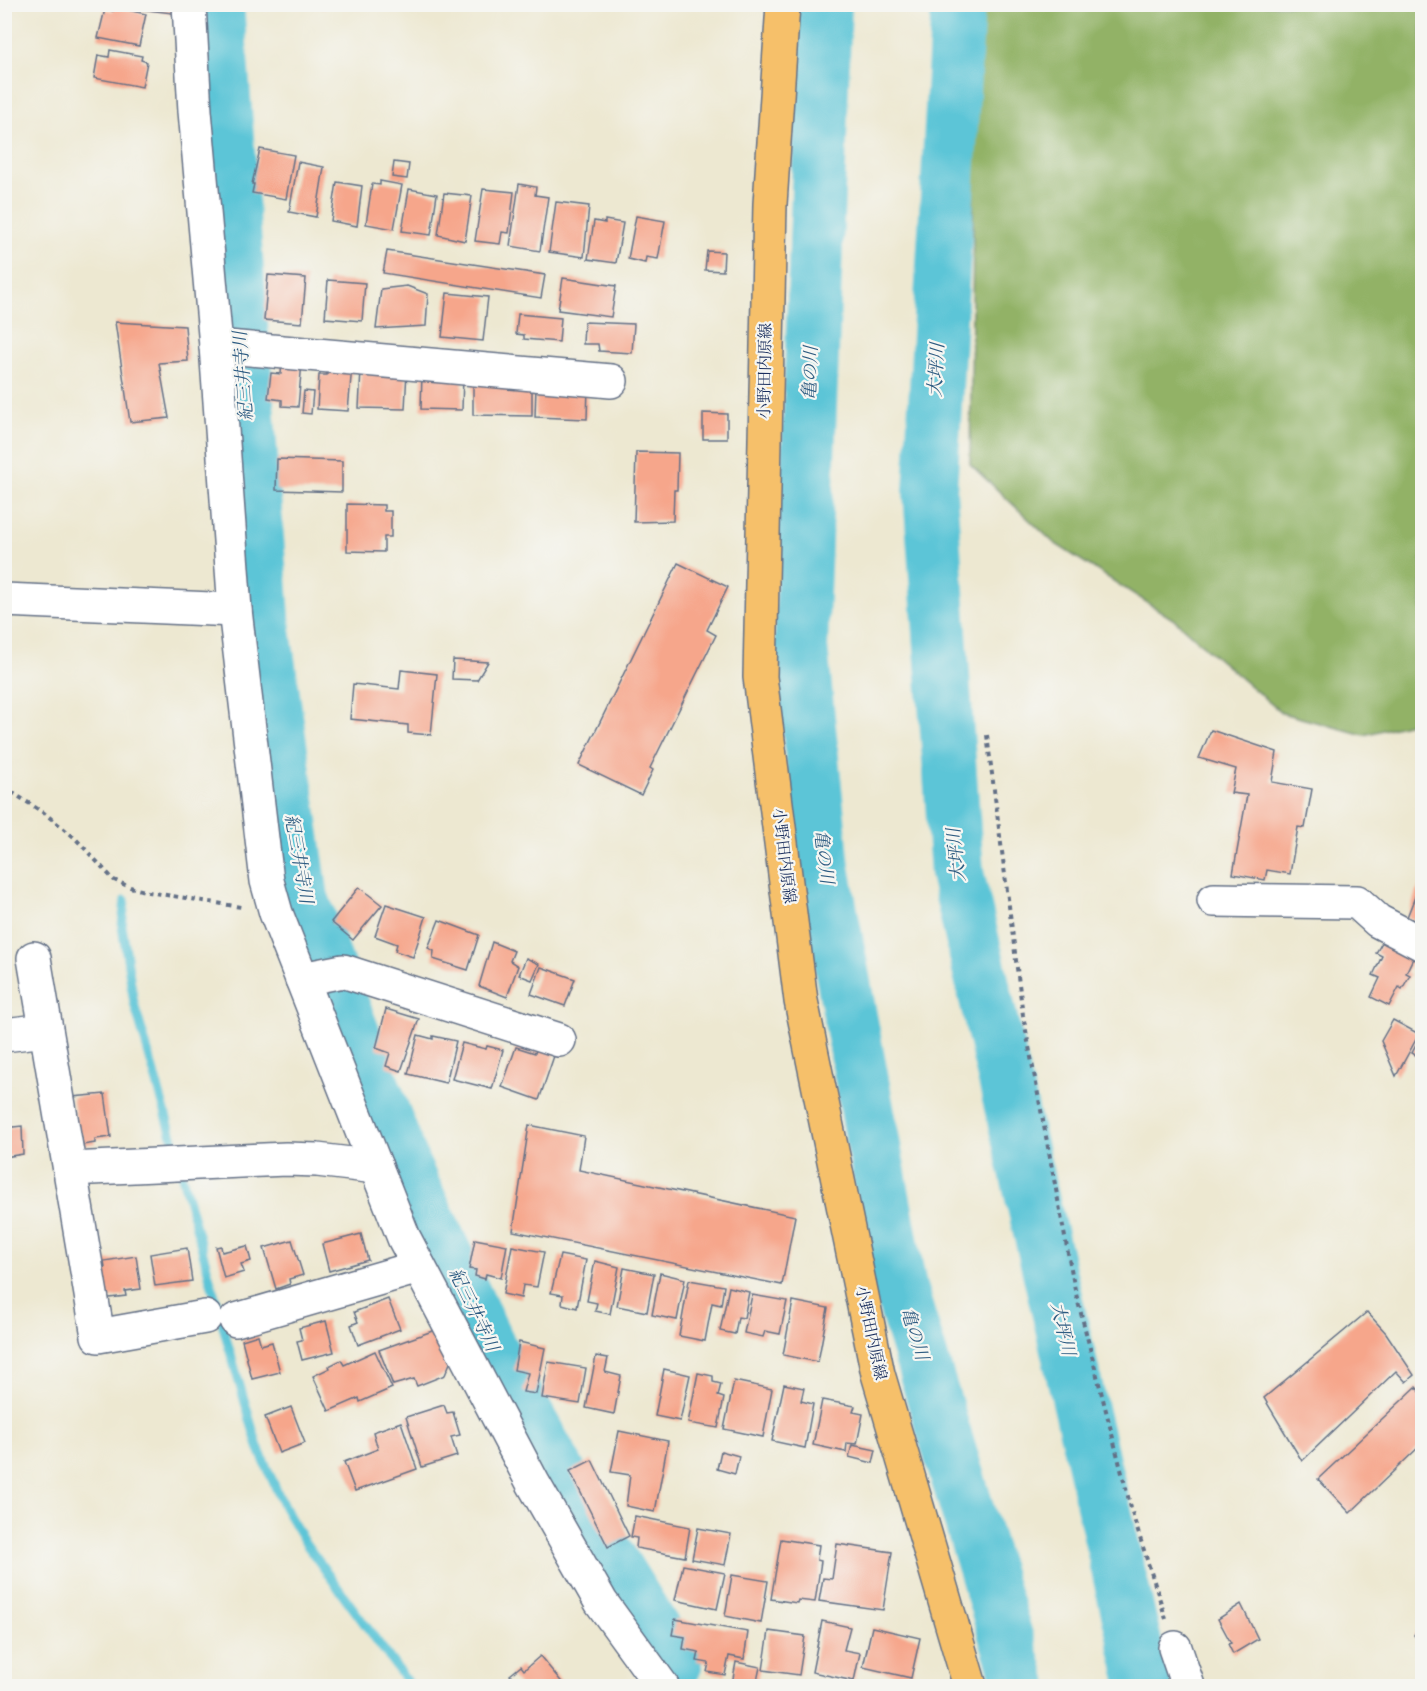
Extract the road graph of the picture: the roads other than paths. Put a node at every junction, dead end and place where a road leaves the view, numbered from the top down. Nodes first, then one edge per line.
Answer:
1 (189, 4) edge
2 (783, 4) edge
3 (235, 347) junction
4 (611, 381) dead end
5 (4, 600) edge
6 (235, 610) junction
7 (1214, 900) dead end
8 (1422, 944) edge
9 (34, 958) dead end
10 (321, 975) junction
11 (46, 1030) junction
12 (4, 1035) edge
13 (559, 1040) dead end
14 (376, 1167) junction
15 (70, 1169) junction
16 (419, 1267) junction
17 (1175, 1648) road end
18 (662, 1686) edge
19 (970, 1686) edge
20 (1188, 1686) edge

1 - 3 street
2 - 19 main road, 小野田内原線
3 - 4 street
3 - 6 street
5 - 6 street
6 - 10 street
7 - 8 street
9 - 11 street
10 - 13 street
10 - 14 street
11 - 12 street
11 - 15 street
14 - 15 street
14 - 16 street
15 - 16 street
16 - 18 street
17 - 20 street

